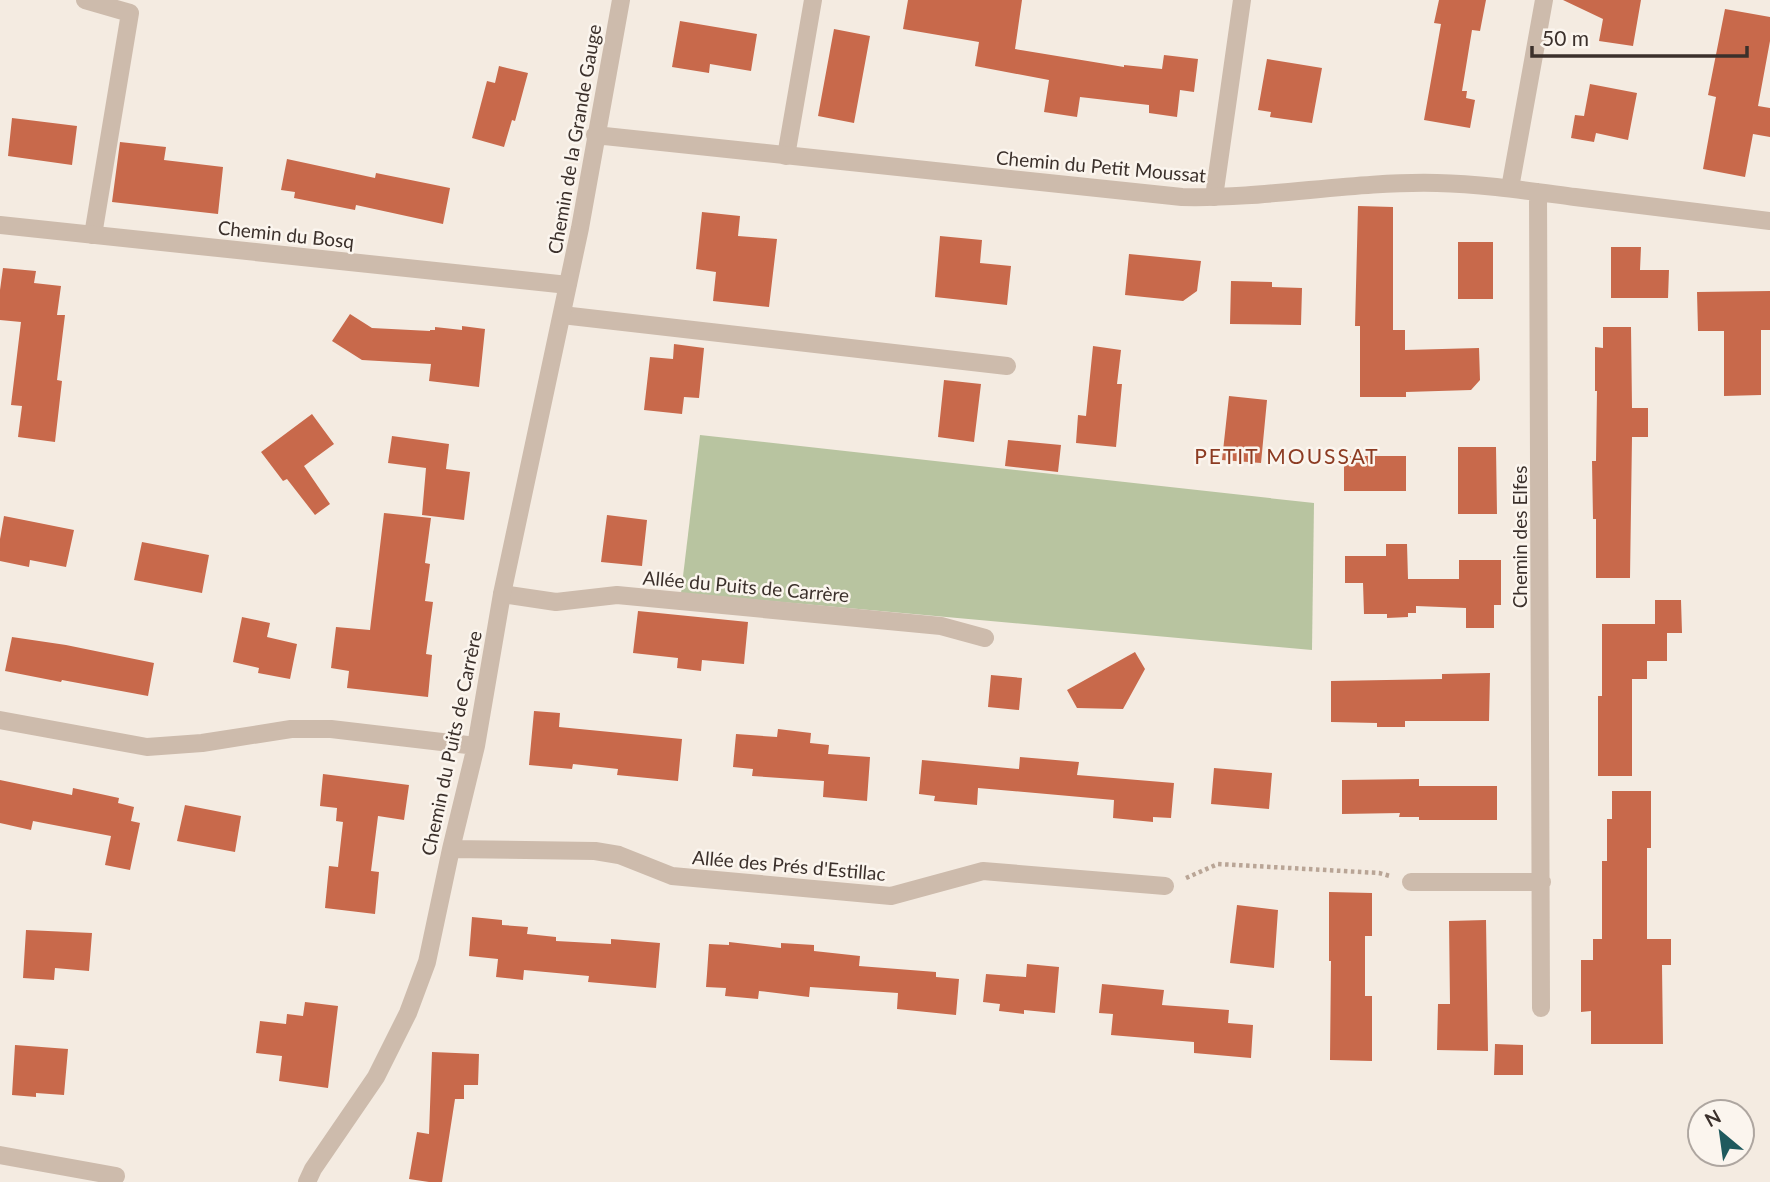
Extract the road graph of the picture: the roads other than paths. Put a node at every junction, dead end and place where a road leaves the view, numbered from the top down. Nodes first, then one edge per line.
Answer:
1 (85, 0) edge
2 (621, 0) edge
3 (813, 0) edge
4 (1242, 0) edge
5 (1544, 0) edge
6 (595, 135) junction
7 (786, 156) junction
8 (1510, 188) junction
9 (1538, 192) junction
10 (1214, 197) junction
11 (1770, 221) edge
12 (0, 225) edge
13 (93, 235) junction
14 (568, 285) junction
15 (562, 315) junction
16 (1007, 366) dead end
17 (502, 594) junction
18 (985, 638) dead end
19 (0, 720) edge
20 (475, 746) junction
21 (451, 849) junction
22 (1411, 882) road end
23 (1542, 883) junction
24 (1165, 886) road end
25 (1541, 1008) dead end
26 (0, 1155) edge
27 (116, 1176) dead end
28 (307, 1182) edge

1 - 13 street
2 - 6 street, Chemin de la Grande Gauge
3 - 7 street
4 - 10 street
5 - 8 street
6 - 7 street, Chemin du Petit Moussat
6 - 14 street, Chemin de la Grande Gauge
7 - 10 street, Chemin du Petit Moussat
8 - 9 street, Chemin du Petit Moussat
8 - 10 street, Chemin du Petit Moussat
9 - 11 street, Chemin du Petit Moussat
9 - 23 street, Chemin des Elfes
12 - 13 street, Chemin du Bosq
13 - 14 street, Chemin du Bosq
14 - 15 street, Chemin du Puits de Carrère
15 - 16 street
15 - 17 street, Chemin du Puits de Carrère
17 - 18 street, Allée du Puits de Carrère
17 - 20 street, Chemin du Puits de Carrère
19 - 20 street
20 - 21 street, Chemin du Puits de Carrère
21 - 24 street, Allée des Prés d'Estillac
21 - 28 street, Chemin du Puits de Carrère
22 - 23 street
23 - 25 street, Chemin des Elfes
26 - 27 street

